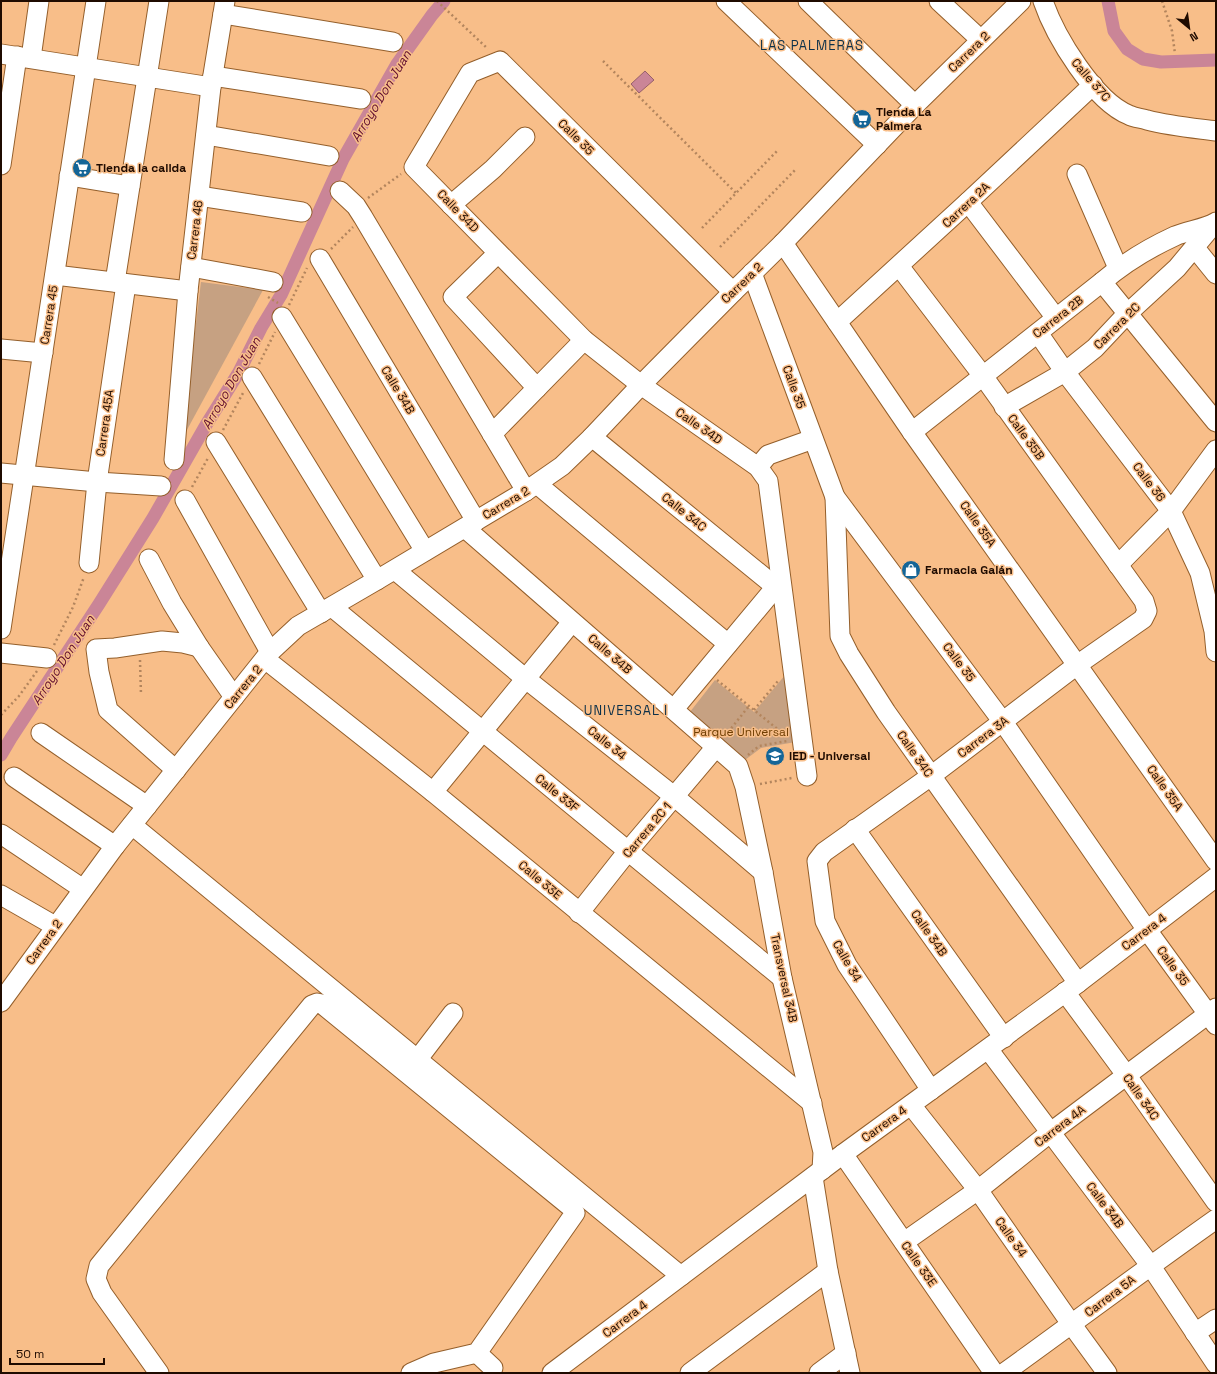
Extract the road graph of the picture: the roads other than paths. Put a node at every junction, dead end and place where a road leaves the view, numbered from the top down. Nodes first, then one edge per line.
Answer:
1 (39, 1) edge
2 (96, 1) edge
3 (159, 1) edge
4 (726, 1) edge
5 (808, 1) edge
6 (939, 1) edge
7 (1022, 1) edge
8 (1043, 1) edge
9 (224, 8) edge
10 (981, 40) junction
11 (393, 42) dead end
12 (16, 56) edge
13 (86, 67) junction
14 (148, 77) junction
15 (212, 82) junction
16 (1093, 85) junction
17 (361, 99) dead end
18 (915, 105) junction
19 (1216, 132) edge
20 (206, 135) junction
21 (525, 137) dead end
22 (877, 145) junction
23 (329, 156) dead end
24 (1, 166) edge
25 (414, 167) joint
26 (1076, 174) dead end
27 (69, 176) junction
28 (130, 186) junction
29 (340, 191) dead end
30 (199, 196) junction
31 (968, 202) junction
32 (451, 205) junction
33 (302, 212) dead end
34 (1214, 224) edge
35 (783, 244) junction
36 (1195, 248) junction
37 (498, 252) junction
38 (320, 259) road end
39 (899, 266) junction
40 (191, 267) junction
41 (1118, 268) junction
42 (752, 273) junction
43 (1216, 274) edge
44 (55, 275) junction
45 (273, 282) dead end
46 (1102, 282) junction
47 (121, 283) junction
48 (188, 291) junction
49 (733, 292) junction
50 (1127, 314) junction
51 (282, 317) road end
52 (1056, 318) junction
53 (837, 322) junction
54 (1038, 333) junction
55 (584, 340) junction
56 (1, 349) edge
57 (43, 353) junction
58 (1065, 372) junction
59 (983, 376) junction
60 (252, 377) road end
61 (641, 385) junction
62 (537, 388) junction
63 (1004, 408) junction
64 (1216, 422) edge
65 (912, 432) junction
66 (492, 434) junction
67 (592, 437) junction
68 (814, 439) junction
69 (216, 442) road end
70 (1216, 450) edge
71 (174, 460) dead end
72 (758, 467) junction
73 (1, 473) edge
74 (24, 476) junction
75 (97, 482) junction
76 (161, 486) dead end
77 (531, 487) junction
78 (835, 497) junction
79 (185, 500) road end
80 (1171, 511) junction
81 (470, 524) junction
82 (425, 551) junction
83 (149, 559) dead end
84 (89, 563) dead end
85 (1118, 565) junction
86 (395, 570) junction
87 (377, 580) junction
88 (778, 585) junction
89 (326, 610) junction
90 (1147, 611) joint
91 (572, 622) junction
92 (1, 629) edge
93 (728, 644) junction
94 (199, 647) junction
95 (1216, 652) edge
96 (1, 653) edge
97 (268, 656) junction
98 (46, 658) dead end
99 (1078, 665) junction
100 (526, 679) junction
101 (234, 698) junction
102 (674, 709) junction
103 (1003, 722) junction
104 (482, 731) junction
105 (41, 733) dead end
106 (716, 747) junction
107 (176, 770) junction
108 (807, 776) road end
109 (931, 776) junction
110 (14, 777) dead end
111 (745, 786) joint
112 (433, 792) junction
113 (675, 797) junction
114 (147, 806) junction
115 (132, 825) junction
116 (855, 829) junction
117 (1, 834) edge
118 (115, 846) junction
119 (628, 852) junction
120 (817, 861) joint
121 (1216, 862) edge
122 (763, 872) junction
123 (1216, 877) edge
124 (83, 889) junction
125 (1, 895) edge
126 (579, 913) junction
127 (55, 926) junction
128 (1147, 930) junction
129 (782, 978) junction
130 (1071, 987) junction
131 (1, 1002) edge
132 (453, 1013) dead end
133 (1213, 1016) edge
134 (1004, 1038) junction
135 (988, 1049) junction
136 (417, 1060) junction
137 (1127, 1076) junction
138 (931, 1090) junction
139 (812, 1103) junction
140 (911, 1104) junction
141 (1051, 1132) junction
142 (843, 1154) junction
143 (818, 1173) junction
144 (978, 1190) junction
145 (1216, 1202) edge
146 (1216, 1219) edge
147 (904, 1242) junction
148 (1150, 1265) junction
149 (828, 1270) junction
150 (681, 1276) junction
151 (1216, 1320) edge
152 (1072, 1325) junction
153 (1195, 1333) junction
154 (846, 1352) junction
155 (477, 1353) junction
156 (1216, 1364) edge
157 (493, 1368) dead end
158 (159, 1373) edge
159 (411, 1373) edge
160 (552, 1373) edge
161 (690, 1373) edge
162 (818, 1373) edge
163 (850, 1373) edge
164 (994, 1373) edge
165 (1004, 1373) edge
166 (1107, 1373) edge

1 - 12 street
2 - 13 street, Carrera 45
3 - 14 street, Carrera 45A
4 - 22 street
5 - 18 street
6 - 10 street
7 - 10 street, Carrera 2
8 - 16 street, Calle 37C
9 - 11 street
9 - 15 street, Carrera 46
10 - 18 street, Carrera 2
12 - 13 street
12 - 24 street
13 - 14 street
13 - 27 street, Carrera 45
14 - 15 street
14 - 28 street, Carrera 45A
15 - 17 street
15 - 20 street, Carrera 46
16 - 19 street, Calle 37C
16 - 31 street, Carrera 2A
18 - 22 street, Carrera 2
20 - 23 street
20 - 30 street, Carrera 46
21 - 32 street
22 - 35 street, Carrera 2
25 - 32 street, Calle 34D
25 - 49 street, Calle 35
26 - 41 street
27 - 28 street
27 - 44 street, Carrera 45
28 - 47 street, Carrera 45A
29 - 66 street
30 - 33 street
30 - 40 street, Carrera 46
31 - 39 street, Carrera 2A
31 - 52 street
32 - 37 street, Calle 34D
34 - 36 street, Carrera 2C
34 - 41 street, Carrera 2B
35 - 42 street, Carrera 2
35 - 53 street, Calle 35A
36 - 43 street
36 - 50 street, Carrera 2C
37 - 55 street, Calle 34D
37 - 62 street
38 - 81 street, Calle 34B
39 - 53 street, Carrera 2A
39 - 59 street, Calle 35B
40 - 45 street
40 - 48 street, Carrera 46
41 - 46 street, Carrera 2B
42 - 49 street, Carrera 2
42 - 68 street, Calle 35
44 - 47 street
44 - 57 street, Carrera 45
46 - 50 street
46 - 52 street, Carrera 2B
47 - 48 street
47 - 75 street, Carrera 45A
48 - 71 street, Carrera 46
49 - 61 street, Carrera 2
50 - 58 street, Carrera 2C
50 - 64 street
51 - 82 street
52 - 54 street, Carrera 2B
53 - 65 street, Calle 35A
54 - 58 street, Calle 36
54 - 59 street, Carrera 2B
55 - 61 street, Calle 34D
55 - 62 street
56 - 57 street
57 - 74 street, Carrera 45
58 - 63 street, Carrera 2C
58 - 80 street, Calle 36
59 - 63 street, Calle 35B
59 - 65 street, Carrera 2B
60 - 87 street
61 - 67 street, Carrera 2
61 - 72 street, Calle 34D
62 - 66 street
63 - 85 street, Calle 35B
65 - 99 street, Calle 35A
66 - 77 street
67 - 77 street, Carrera 2
67 - 88 street, Calle 34C
68 - 72 street
68 - 78 street, Calle 35
69 - 89 street, Calle 33F
70 - 80 street
72 - 88 street, Calle 34D
73 - 74 street
74 - 75 street
74 - 92 street, Carrera 45
75 - 76 street
75 - 84 street, Carrera 45A
77 - 81 street, Carrera 2
77 - 93 street
78 - 103 street, Calle 35
78 - 109 street, Calle 34C
79 - 97 street, Calle 33E
80 - 85 street
80 - 95 street, Calle 36
81 - 82 street, Carrera 2
81 - 91 street, Calle 34B
82 - 86 street, Carrera 2
83 - 94 street
85 - 90 street, Calle 35B
86 - 87 street, Carrera 2
86 - 100 street, Calle 34
87 - 89 street, Carrera 2
88 - 93 street
88 - 108 street, Calle 34D
89 - 97 street, Carrera 2
89 - 104 street, Calle 33F
90 - 99 street, Carrera 3A
91 - 100 street
91 - 102 street, Calle 34B
93 - 102 street
94 - 101 street
94 - 107 street
96 - 98 street
97 - 101 street, Carrera 2
97 - 112 street, Calle 33E
99 - 103 street, Carrera 3A
99 - 121 street, Calle 35A
100 - 104 street
100 - 113 street, Calle 34
101 - 107 street, Carrera 2
102 - 106 street, Calle 34B
103 - 109 street, Carrera 3A
103 - 128 street, Calle 35
104 - 112 street
104 - 119 street, Calle 33F
105 - 114 street
106 - 111 street, Calle 34B
106 - 113 street, Carrera 2C 1
107 - 114 street, Carrera 2
109 - 116 street, Carrera 3A
109 - 130 street, Calle 34C
110 - 118 street
111 - 122 street, Transversal 34B
112 - 126 street, Calle 33E
113 - 119 street, Carrera 2C 1
113 - 122 street, Calle 34
114 - 115 street, Carrera 2
115 - 118 street, Carrera 2
115 - 136 street
116 - 120 street, Carrera 3A
116 - 134 street, Calle 34B
117 - 124 street
118 - 124 street, Carrera 2
119 - 126 street, Carrera 2C 1
119 - 129 street, Calle 33F
120 - 138 street, Calle 34
122 - 129 street, Transversal 34B
123 - 128 street, Carrera 4
124 - 127 street, Carrera 2
125 - 127 street
126 - 139 street, Calle 33E
127 - 131 street, Carrera 2
128 - 130 street, Carrera 4
128 - 133 street, Calle 35
129 - 139 street, Transversal 34B
130 - 134 street, Carrera 4
130 - 137 street, Calle 34C
132 - 136 street
133 - 137 street, Carrera 4A
134 - 135 street, Carrera 4
135 - 138 street, Carrera 4
135 - 141 street, Calle 34B
136 - 150 street
137 - 141 street, Carrera 4A
137 - 145 street, Calle 34C
138 - 140 street, Carrera 4
139 - 143 street, Transversal 34B
140 - 142 street, Carrera 4
140 - 144 street, Calle 34
141 - 144 street, Carrera 4A
141 - 148 street, Calle 34B
142 - 143 street, Carrera 4
142 - 147 street, Calle 33E
143 - 149 street, Transversal 34B
143 - 150 street, Carrera 4
144 - 147 street, Carrera 4A
144 - 152 street, Calle 34
146 - 148 street, Carrera 5A
147 - 164 street, Calle 33E
148 - 152 street, Carrera 5A
148 - 153 street, Calle 34B
149 - 154 street, Transversal 34B
149 - 161 street
150 - 160 street, Carrera 4
151 - 153 street
152 - 165 street, Carrera 5A
152 - 166 street, Calle 34
153 - 156 street, Calle 34B
154 - 162 street
154 - 163 street, Transversal 34B
155 - 157 street
155 - 158 street
155 - 159 street

